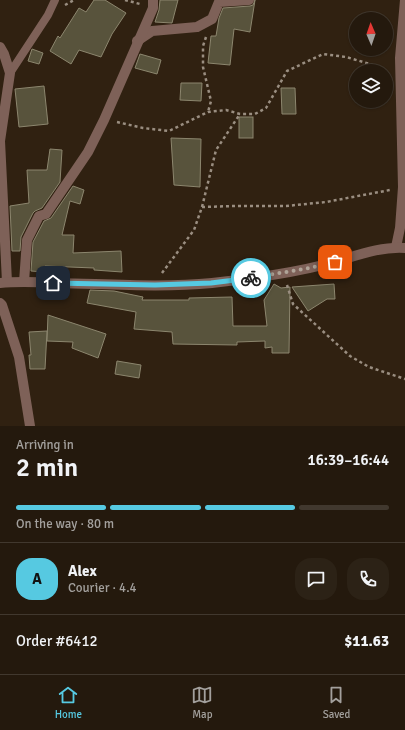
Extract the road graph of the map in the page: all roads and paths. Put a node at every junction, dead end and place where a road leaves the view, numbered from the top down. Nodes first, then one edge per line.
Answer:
1 (55, 0) edge
2 (153, 0) edge
3 (249, 0) edge
4 (404, 0) edge
5 (197, 27) junction
6 (137, 41) junction
7 (0, 48) edge
8 (402, 58) edge
9 (370, 64) edge
10 (10, 73) junction
11 (208, 112) junction
12 (240, 114) junction
13 (104, 120) junction
14 (403, 187) junction
15 (202, 208) junction
16 (402, 228) edge
17 (401, 248) edge
18 (284, 273) junction
19 (24, 282) junction
20 (3, 283) edge
21 (155, 285) junction
22 (0, 303) edge
23 (405, 379) edge
24 (30, 426) edge

1 - 10 lane
2 - 6 street
3 - 5 street
4 - 8 street
5 - 6 street
5 - 11 path
6 - 13 street
7 - 10 street
8 - 14 street
9 - 12 path
10 - 20 street
11 - 12 path
11 - 13 path
12 - 15 path
13 - 19 street
14 - 15 path
14 - 16 street
15 - 21 path
16 - 17 street
17 - 18 street
18 - 21 street
18 - 23 path
19 - 20 street
19 - 21 street
22 - 24 street

